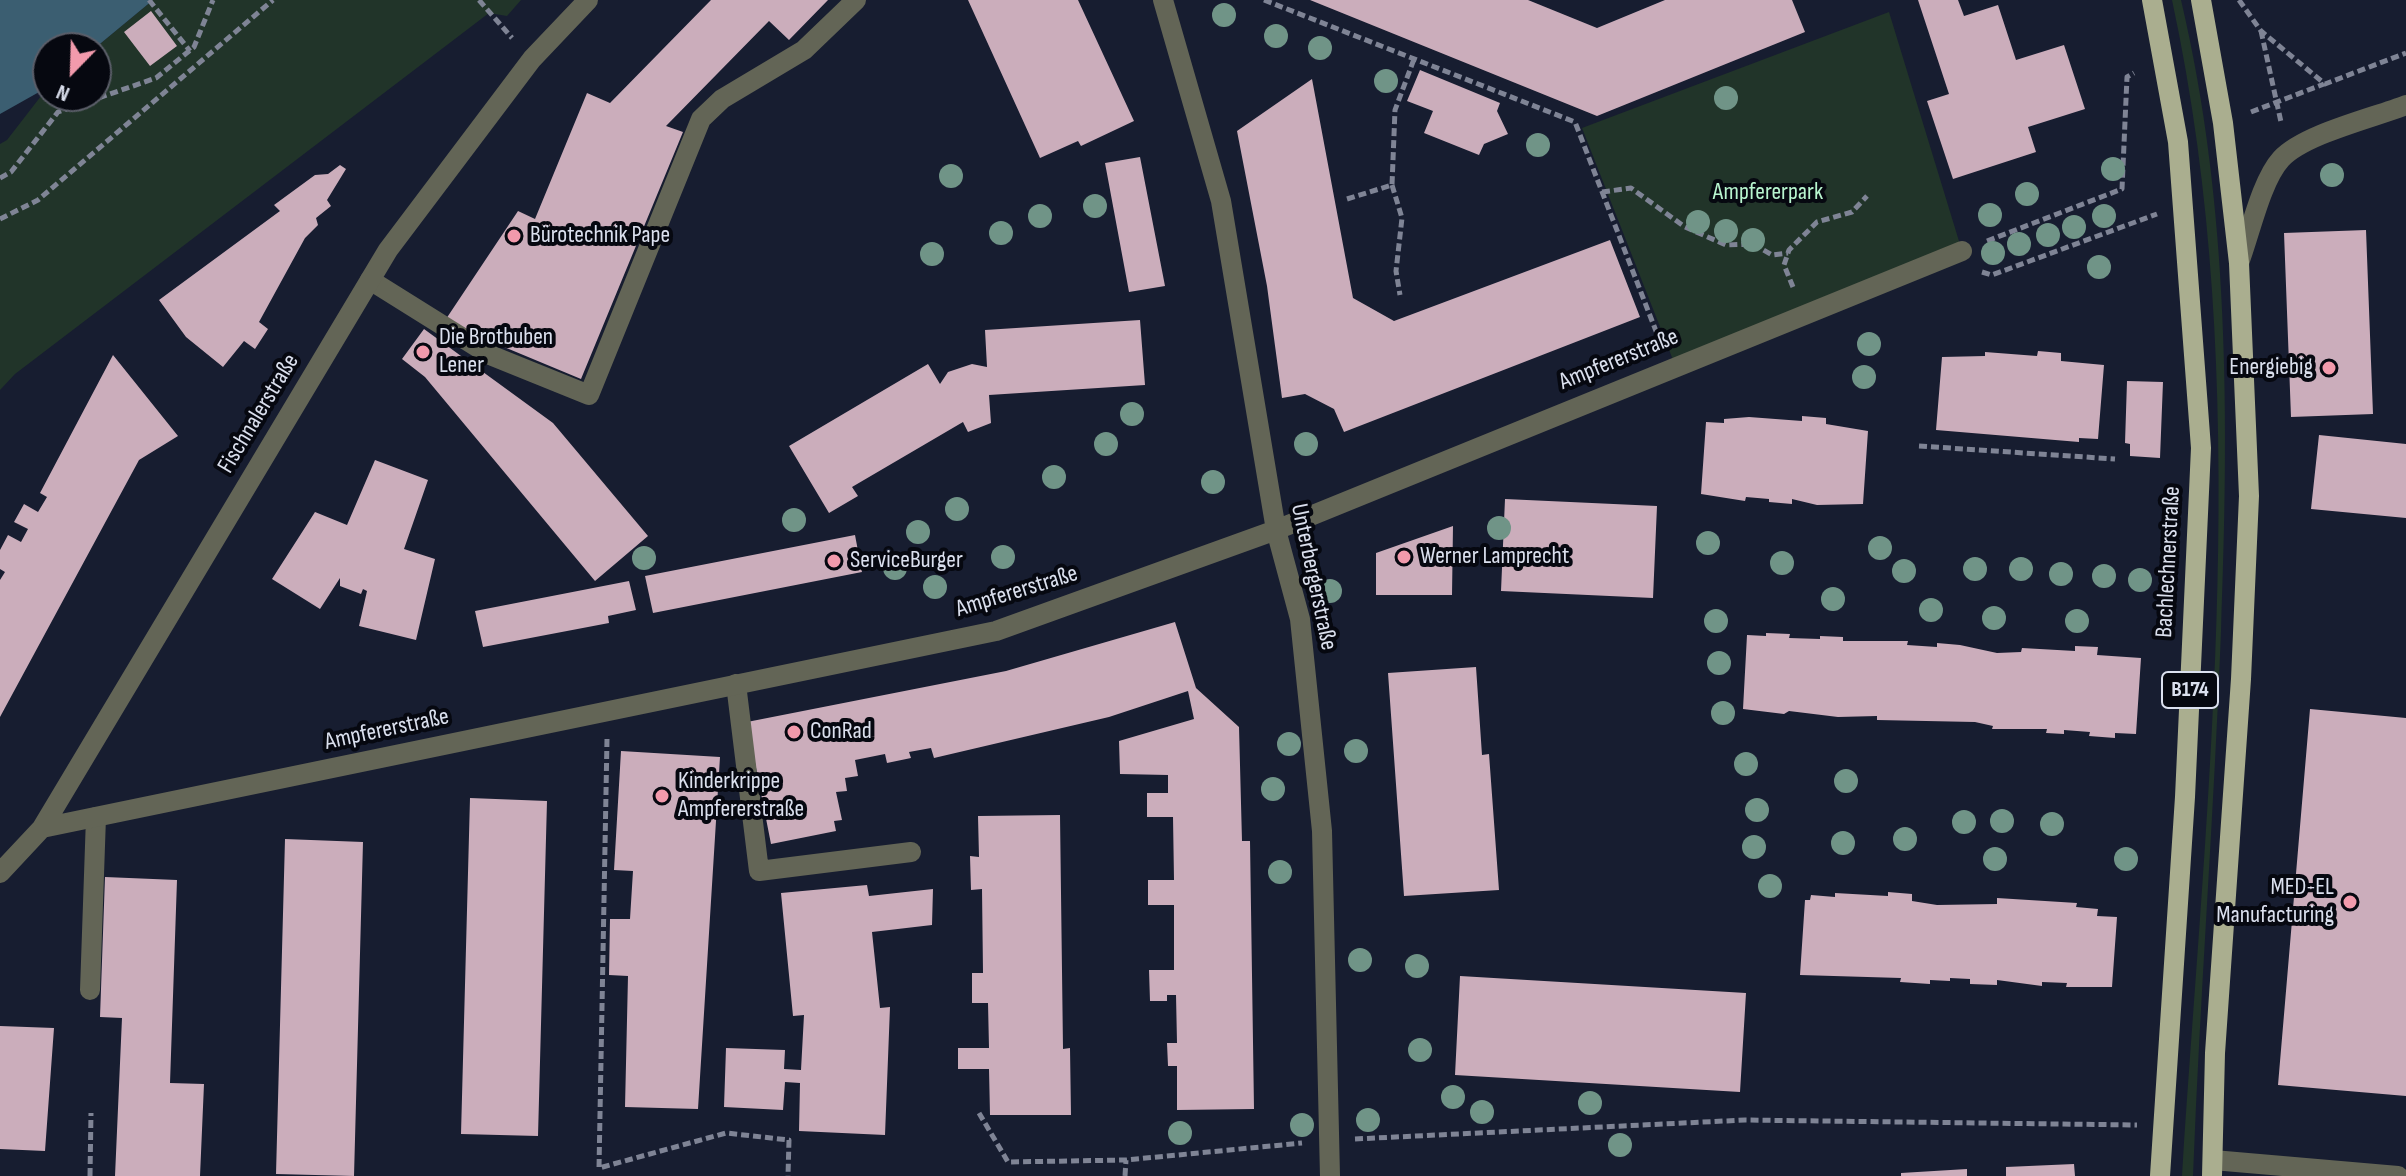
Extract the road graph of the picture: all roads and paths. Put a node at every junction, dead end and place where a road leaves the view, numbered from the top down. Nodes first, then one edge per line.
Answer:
1 (149, 0) edge
2 (213, 0) edge
3 (273, 0) edge
4 (479, 0) edge
5 (588, 0) edge
6 (856, 0) edge
7 (1163, 0) edge
8 (1264, 0) edge
9 (2152, 0) edge
10 (2201, 0) edge
11 (2239, 0) edge
12 (2261, 31) junction
13 (190, 51) junction
14 (2406, 53) edge
15 (532, 59) junction
16 (1414, 59) junction
17 (2325, 84) junction
18 (2125, 100) dead end
19 (2406, 105) edge
20 (2280, 122) dead end
21 (2223, 123) junction
22 (0, 178) edge
23 (1392, 185) junction
24 (1602, 192) junction
25 (1867, 196) dead end
26 (1347, 199) dead end
27 (2184, 204) junction
28 (0, 219) edge
29 (1962, 251) junction
30 (1788, 253) junction
31 (2239, 263) junction
32 (370, 280) junction
33 (1400, 295) dead end
34 (1803, 315) junction
35 (1670, 367) junction
36 (1919, 446) dead end
37 (2115, 459) dead end
38 (1276, 530) junction
39 (736, 684) junction
40 (602, 713) junction
41 (96, 817) junction
42 (42, 828) junction
43 (911, 852) dead end
44 (0, 873) edge
45 (90, 990) dead end
46 (91, 1113) dead end
47 (979, 1113) dead end
48 (2162, 1126) junction
49 (1330, 1140) junction
50 (1126, 1160) junction
51 (2212, 1168) edge
52 (90, 1176) edge
53 (788, 1176) edge
54 (1125, 1176) edge
55 (1330, 1176) edge
56 (2160, 1176) edge
57 (2398, 1176) edge

1 - 13 path
2 - 13 path
3 - 28 path
4 - 15 path
5 - 15 street, Fischnalerstraße
6 - 32 street
7 - 38 street, Unterbergerstraße
8 - 16 path
9 - 27 main road, Bachlechnerstraße / B174
10 - 21 main road, B174
11 - 12 path
12 - 17 path
12 - 20 path
13 - 22 path
14 - 17 path
15 - 32 street, Fischnalerstraße
16 - 23 path
16 - 24 path
17 - 21 path
18 - 29 path
19 - 31 street
21 - 31 main road, B174
23 - 26 path
23 - 33 path
24 - 30 path
24 - 35 path
25 - 30 path
27 - 29 path
27 - 48 main road, Bachlechnerstraße / B174
29 - 34 street, Ampfererstraße
30 - 34 path
31 - 51 main road, B174
32 - 42 street, Fischnalerstraße
34 - 35 street, Ampfererstraße
35 - 38 street, Ampfererstraße
36 - 37 path
38 - 39 street, Ampfererstraße
38 - 49 street, Unterbergerstraße
39 - 40 street, Ampfererstraße
39 - 43 street
40 - 41 street, Ampfererstraße
40 - 53 path
41 - 42 street, Ampfererstraße
41 - 45 street
42 - 44 street, Fischnalerstraße
46 - 52 path
47 - 50 path
48 - 49 path
48 - 56 main road, Bachlechnerstraße / B174
49 - 50 path
49 - 55 street, Unterbergerstraße
50 - 54 path
51 - 57 street

